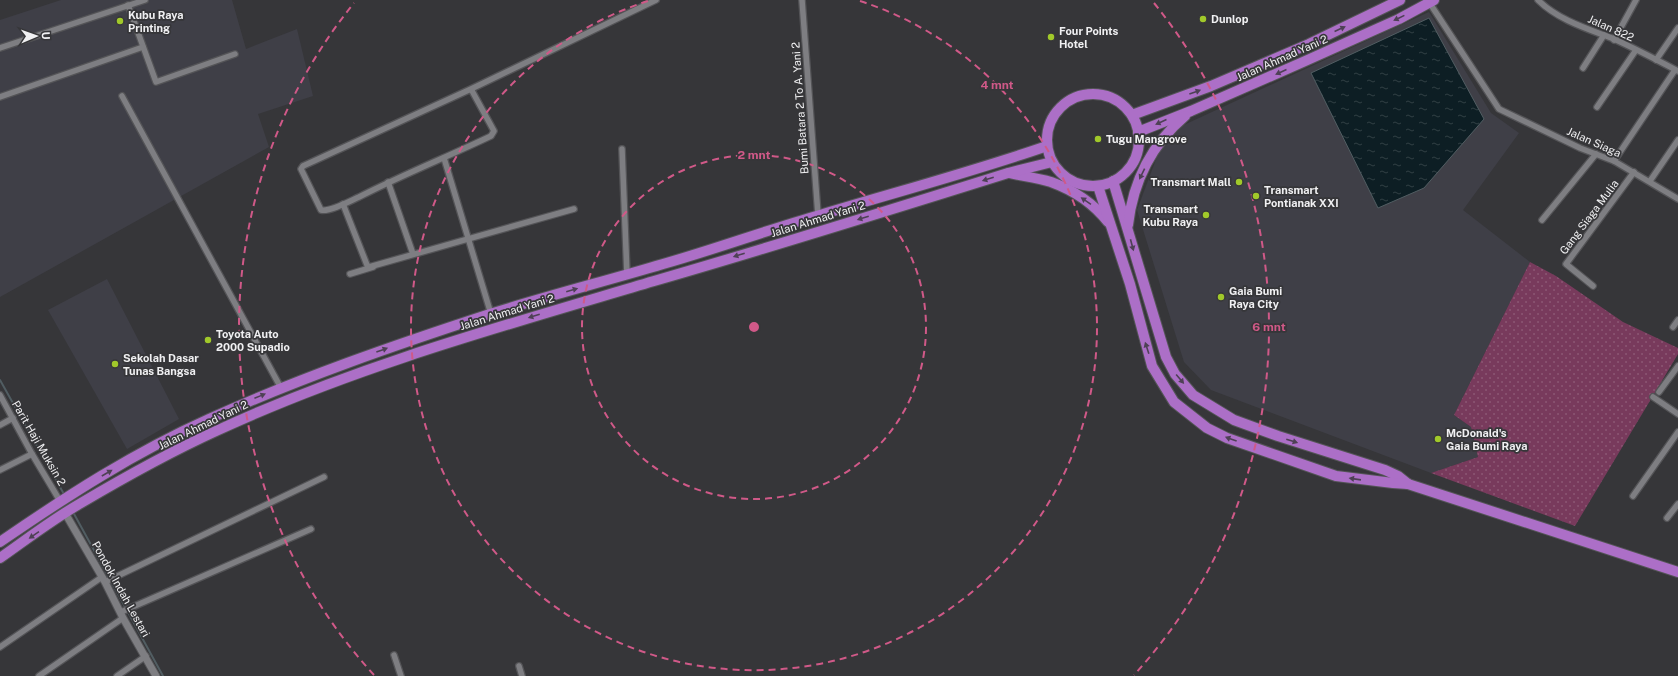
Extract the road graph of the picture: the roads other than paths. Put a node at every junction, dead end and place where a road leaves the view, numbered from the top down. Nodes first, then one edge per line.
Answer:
1 (146, 0) edge
2 (656, 0) edge
3 (802, 0) edge
4 (1400, 0) edge
5 (1538, 0) edge
6 (1636, 0) edge
7 (1431, 1) edge
8 (128, 5) junction
9 (1678, 28) edge
10 (1604, 35) junction
11 (1614, 40) junction
12 (143, 47) junction
13 (0, 48) edge
14 (1636, 50) junction
15 (235, 54) dead end
16 (1656, 60) junction
17 (1583, 68) dead end
18 (1677, 70) edge
19 (471, 89) junction
20 (122, 96) dead end
21 (0, 97) edge
22 (1597, 107) dead end
23 (1191, 111) junction
24 (1132, 115) junction
25 (1138, 132) junction
26 (1678, 140) edge
27 (1047, 146) junction
28 (622, 149) dead end
29 (1596, 154) junction
30 (444, 158) junction
31 (1614, 161) junction
32 (1052, 162) junction
33 (1634, 172) junction
34 (1008, 173) junction
35 (1113, 181) junction
36 (388, 182) junction
37 (1650, 182) junction
38 (1098, 186) junction
39 (1678, 199) edge
40 (343, 204) junction
41 (574, 209) dead end
42 (818, 215) junction
43 (1542, 220) dead end
44 (1127, 226) junction
45 (1113, 229) junction
46 (467, 239) junction
47 (413, 254) junction
48 (373, 267) junction
49 (350, 274) dead end
50 (627, 275) junction
51 (1593, 286) dead end
52 (491, 314) junction
53 (1678, 320) edge
54 (1673, 327) dead end
55 (1678, 366) edge
56 (281, 388) junction
57 (1659, 392) dead end
58 (0, 395) edge
59 (1653, 397) dead end
60 (1678, 414) edge
61 (13, 418) junction
62 (0, 425) edge
63 (1678, 432) edge
64 (32, 454) junction
65 (0, 470) edge
66 (324, 477) dead end
67 (1408, 484) junction
68 (1633, 496) dead end
69 (60, 501) junction
70 (1678, 504) edge
71 (66, 513) junction
72 (1667, 518) dead end
73 (311, 529) dead end
74 (0, 542) edge
75 (0, 558) edge
76 (1678, 572) edge
77 (104, 579) junction
78 (122, 615) junction
79 (0, 647) edge
80 (394, 654) dead end
81 (146, 656) junction
82 (520, 666) dead end
83 (39, 676) edge
84 (117, 676) edge
85 (156, 676) edge
86 (401, 676) edge
87 (522, 676) edge

1 - 8 street
2 - 19 street
3 - 42 street, Bumi Batara 2 To A. Yani 2
24 -> 4 highway, Jalan Ahmad Yani 2
5 - 10 street, Jalan 822
6 - 11 street
7 -> 23 highway, Jalan Ahmad Yani 2
7 - 29 street, Jalan Siaga
8 - 12 street
8 - 13 street
9 - 16 street
10 - 11 street, Jalan 822
10 - 17 street
11 - 14 street, Jalan 822
12 - 15 street
12 - 21 street
14 - 16 street, Jalan 822
14 - 22 street
16 - 18 street, Jalan 822
18 - 31 street
19 - 30 street
19 - 40 street
20 - 56 street
23 -> 25 highway, Jalan Ahmad Yani 2
23 -> 44 highway
24 - 25 highway
24 - 27 highway
25 - 35 highway
26 - 37 street
27 - 32 highway
27 - 42 highway, Jalan Ahmad Yani 2
28 - 50 street
29 - 31 street, Jalan Siaga
29 - 43 street
30 - 36 street
30 - 46 street
31 - 33 street, Jalan Siaga
32 - 34 highway, Jalan Ahmad Yani 2
32 - 38 highway
33 - 37 street, Jalan Siaga
33 - 51 street, Gang Siaga Mulia
45 -> 34 highway
34 -> 71 highway, Jalan Ahmad Yani 2
35 - 38 highway
35 - 44 highway
36 - 40 street
36 - 47 street
37 - 39 street, Jalan Siaga
38 - 45 highway
40 - 48 street
41 - 46 street
42 - 50 highway, Jalan Ahmad Yani 2
44 -> 67 highway
67 -> 45 highway
46 - 47 street
46 - 52 street
47 - 48 street
48 - 49 street
52 -> 50 highway, Jalan Ahmad Yani 2
56 -> 52 highway, Jalan Ahmad Yani 2
53 - 54 street
55 - 57 street
69 -> 56 highway, Jalan Ahmad Yani 2
58 - 61 street, Parit Haji Muksin 2
59 - 60 street
61 - 62 street
61 - 64 street, Parit Haji Muksin 2
63 - 68 street
64 - 65 street
64 - 69 street, Parit Haji Muksin 2
66 - 77 street
67 - 76 highway
69 - 74 highway, Jalan Ahmad Yani 2
70 - 72 street
71 -> 75 highway, Jalan Ahmad Yani 2
71 - 77 street, Pondok Indah Lestari
73 - 78 street
77 - 78 street, Pondok Indah Lestari
77 - 79 street
78 - 81 street, Pondok Indah Lestari
78 - 83 street
80 - 86 street
81 - 84 street
81 - 85 street, Pondok Indah Lestari
82 - 87 street

